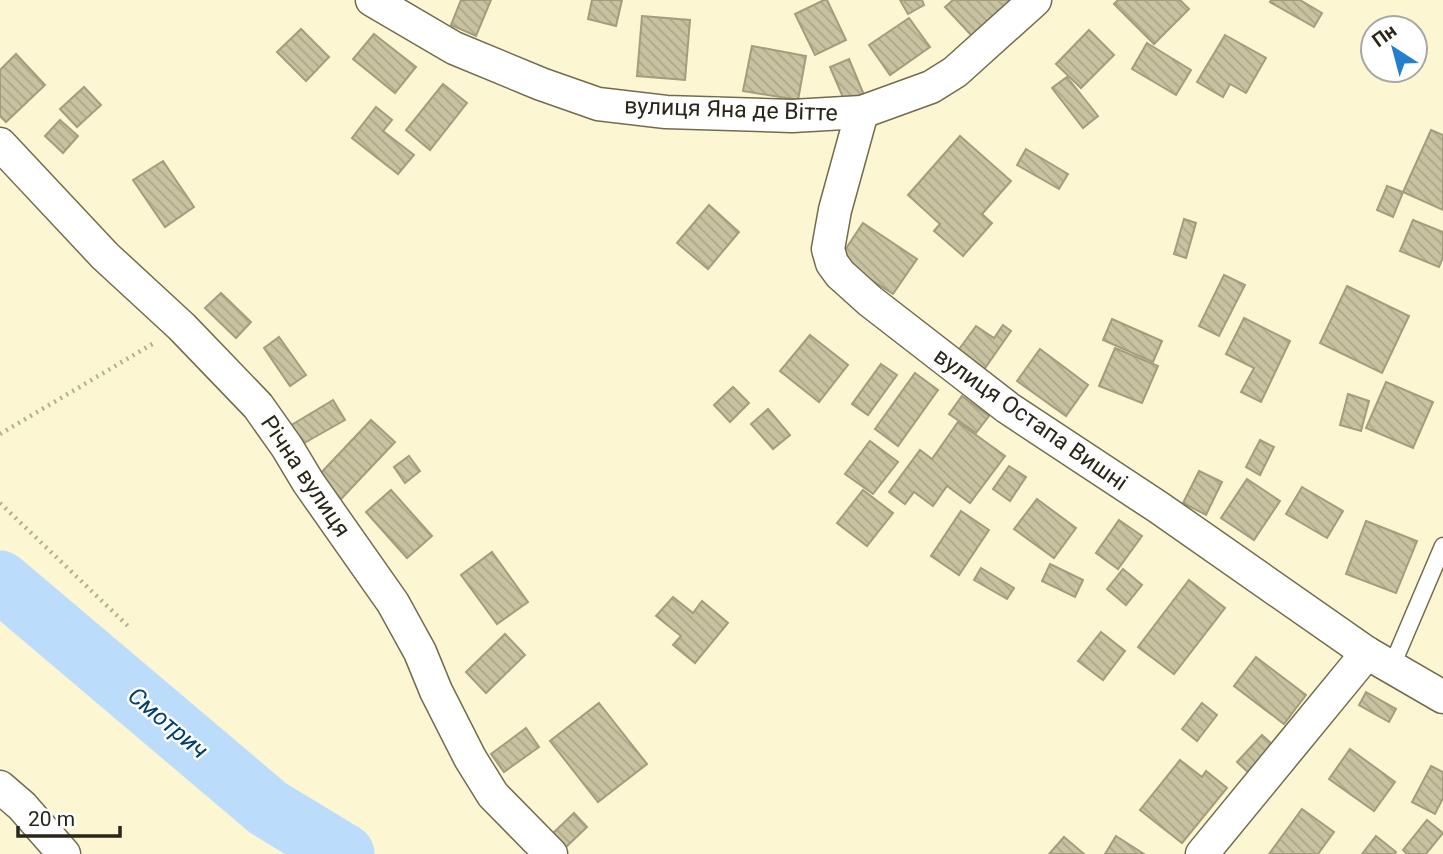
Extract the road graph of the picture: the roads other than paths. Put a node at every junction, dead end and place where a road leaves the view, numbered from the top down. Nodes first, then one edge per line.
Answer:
1 (372, 0) edge
2 (1034, 0) edge
3 (862, 112) junction
4 (0, 144) edge
5 (1443, 546) edge
6 (1379, 661) junction
7 (1443, 697) edge
8 (0, 787) edge
9 (64, 854) edge
10 (551, 854) edge
11 (1202, 854) edge

1 - 3 street, вулиця Яна де Вітте
2 - 3 street, вулиця Яна де Вітте
3 - 6 street, вулиця Остапа Вишні
4 - 10 street, Річна вулиця
5 - 6 lane
6 - 7 street, вулиця Остапа Вишні
6 - 11 street
8 - 9 street

